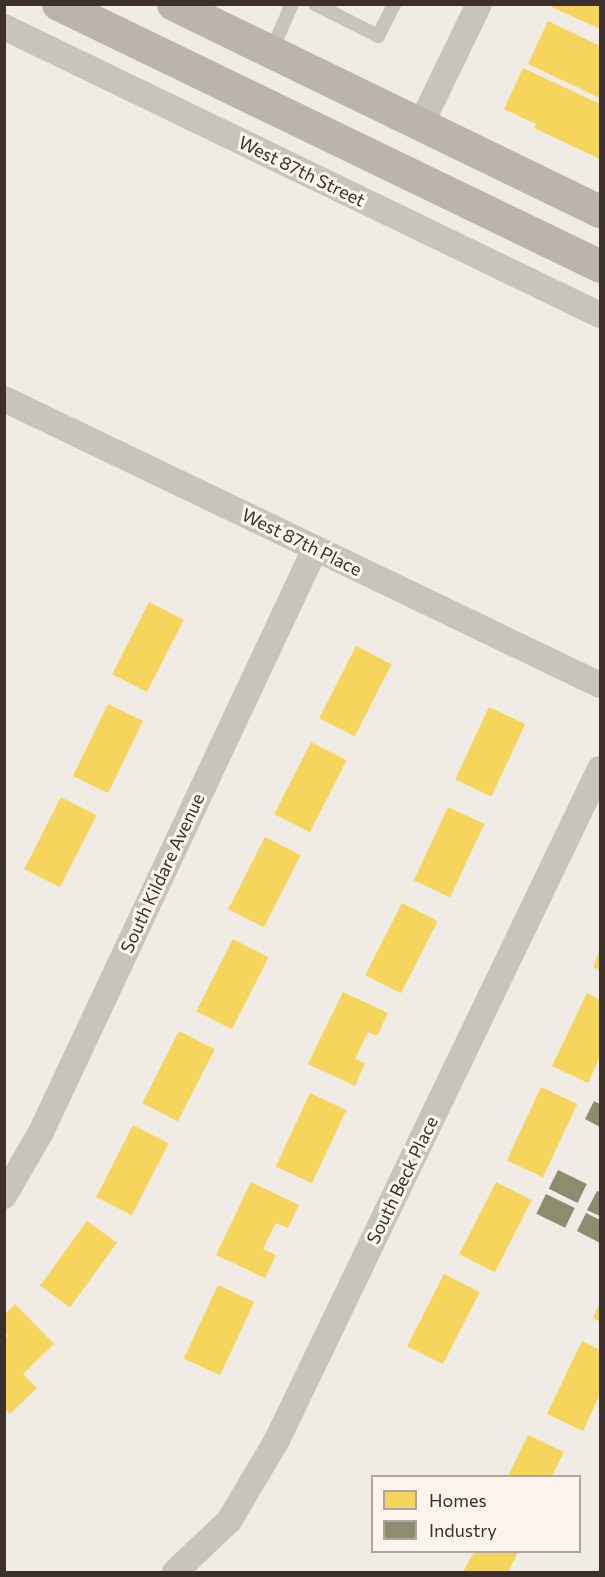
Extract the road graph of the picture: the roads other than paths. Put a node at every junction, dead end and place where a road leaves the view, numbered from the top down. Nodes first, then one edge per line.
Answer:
1 (58, 4) edge
2 (173, 4) edge
3 (292, 4) edge
4 (315, 4) edge
5 (394, 4) edge
6 (479, 4) edge
7 (4, 27) edge
8 (271, 52) junction
9 (421, 124) junction
10 (600, 210) edge
11 (600, 266) edge
12 (600, 315) edge
13 (4, 399) edge
14 (315, 549) junction
15 (600, 685) edge
16 (600, 769) edge
17 (4, 1196) edge
18 (175, 1572) edge

1 - 11 main road
2 - 8 main road
3 - 8 lane
4 - 5 lane
6 - 9 street
7 - 12 street, West 87th Street
8 - 9 main road
9 - 10 main road
13 - 14 street, West 87th Place
14 - 15 street, West 87th Place
14 - 17 street, South Kildare Avenue
16 - 18 street, South Beck Place

